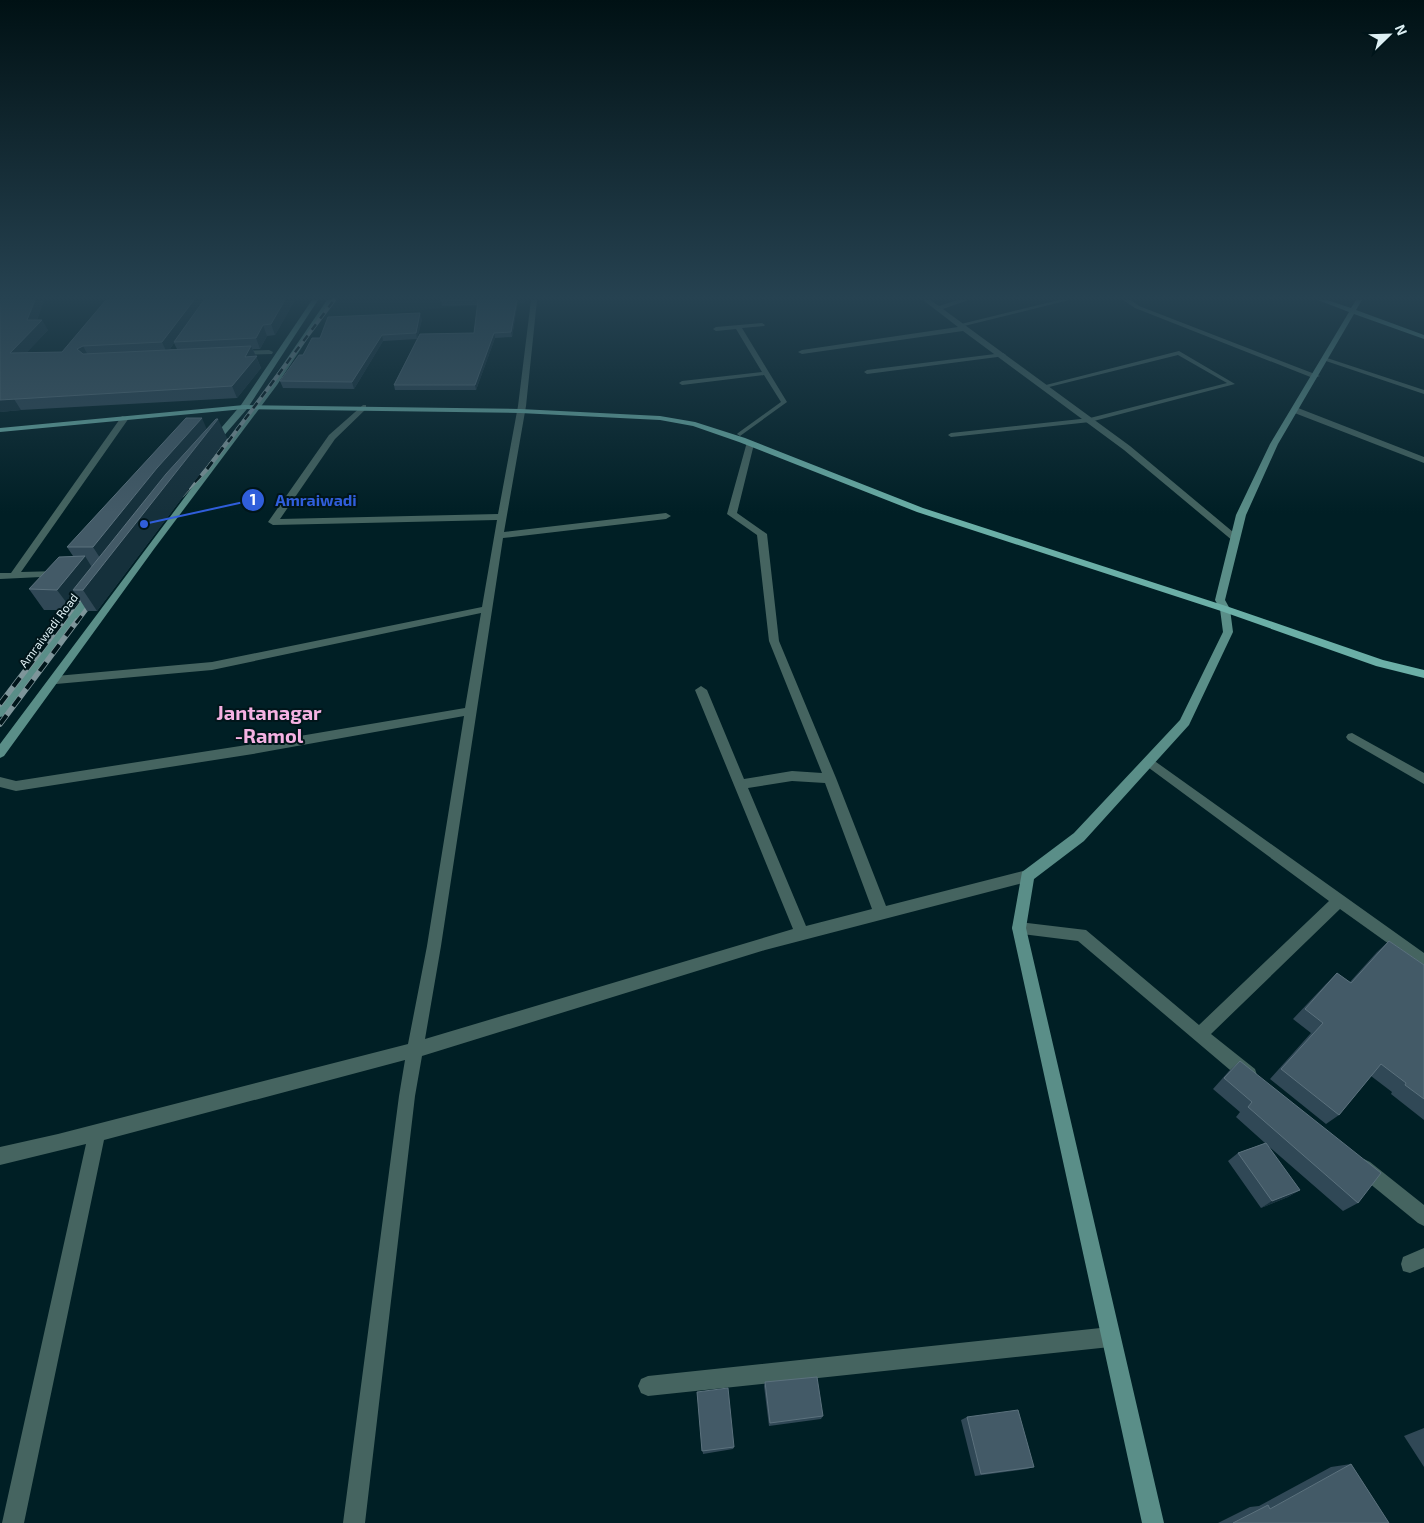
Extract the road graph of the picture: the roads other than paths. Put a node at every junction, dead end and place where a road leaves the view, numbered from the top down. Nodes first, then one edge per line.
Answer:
1 (268, 371) edge
2 (283, 371) edge
3 (526, 371) edge
4 (875, 371) edge
5 (1024, 371) edge
6 (1105, 371) edge
7 (1210, 371) edge
8 (1303, 371) edge
9 (1319, 371) edge
10 (1361, 371) edge
11 (867, 372) dead end
12 (766, 373) joint
13 (1316, 376) junction
14 (682, 383) dead end
15 (1044, 386) junction
16 (1424, 392) edge
17 (246, 404) junction
18 (259, 404) junction
19 (363, 408) junction
20 (521, 409) junction
21 (1295, 410) junction
22 (125, 418) junction
23 (1090, 420) junction
24 (0, 424) edge
25 (0, 430) edge
26 (740, 434) junction
27 (951, 435) dead end
28 (750, 444) junction
29 (208, 449) edge
30 (1424, 460) edge
31 (666, 516) dead end
32 (502, 517) junction
33 (498, 536) junction
34 (1236, 539) junction
35 (71, 573) edge
36 (14, 575) junction
37 (0, 576) edge
38 (99, 584) edge
39 (1220, 600) junction
40 (486, 609) junction
41 (1225, 609) junction
42 (1424, 666) edge
43 (1424, 674) edge
44 (56, 680) junction
45 (701, 690) dead end
46 (470, 711) junction
47 (0, 713) edge
48 (1352, 737) dead end
49 (0, 752) edge
50 (1149, 762) junction
51 (830, 778) junction
52 (1424, 779) edge
53 (0, 782) edge
54 (740, 784) junction
55 (1028, 876) junction
56 (1339, 900) junction
57 (881, 913) junction
58 (1019, 928) junction
59 (802, 933) junction
60 (1424, 962) edge
61 (1198, 1034) junction
62 (415, 1050) junction
63 (1261, 1085) edge
64 (97, 1132) junction
65 (0, 1156) edge
66 (1354, 1160) edge
67 (1424, 1217) edge
68 (1110, 1337) junction
69 (648, 1386) dead end
70 (14, 1523) edge
71 (354, 1523) edge
72 (1153, 1523) edge

1 - 17 main road
2 - 18 main road
3 - 20 street
4 - 11 lane
5 - 15 street
6 - 15 lane
7 - 23 lane
8 - 13 street
9 - 13 main road
10 - 16 lane
12 - 14 lane
12 - 26 lane
13 - 21 main road
15 - 23 street
17 - 18 main road
17 - 22 main road
17 - 24 main road
17 - 29 main road
18 - 19 main road
18 - 20 main road
18 - 44 main road
19 - 20 main road
19 - 32 street
20 - 26 main road
20 - 28 main road
20 - 32 street
21 - 30 street
21 - 34 main road
22 - 25 main road
22 - 36 street
23 - 27 lane
23 - 34 street
26 - 39 main road
28 - 41 main road
28 - 51 street
31 - 33 street
32 - 33 street
33 - 40 street
34 - 39 main road
35 - 36 street
36 - 37 street
38 - 47 main road, Amraiwadi Road
39 - 41 main road
39 - 42 main road
40 - 44 street
40 - 46 street
41 - 43 main road
41 - 50 main road
44 - 49 main road
45 - 54 street
46 - 53 street
46 - 62 street
48 - 52 street
50 - 55 main road
50 - 56 street
51 - 54 street
51 - 57 street
54 - 59 street
55 - 57 street
55 - 58 main road
56 - 60 street
56 - 61 street
57 - 59 street
58 - 61 street
58 - 68 main road
59 - 62 street
61 - 63 street
62 - 64 street
62 - 71 street
64 - 65 street
64 - 70 street
66 - 67 street
68 - 69 street
68 - 72 main road

